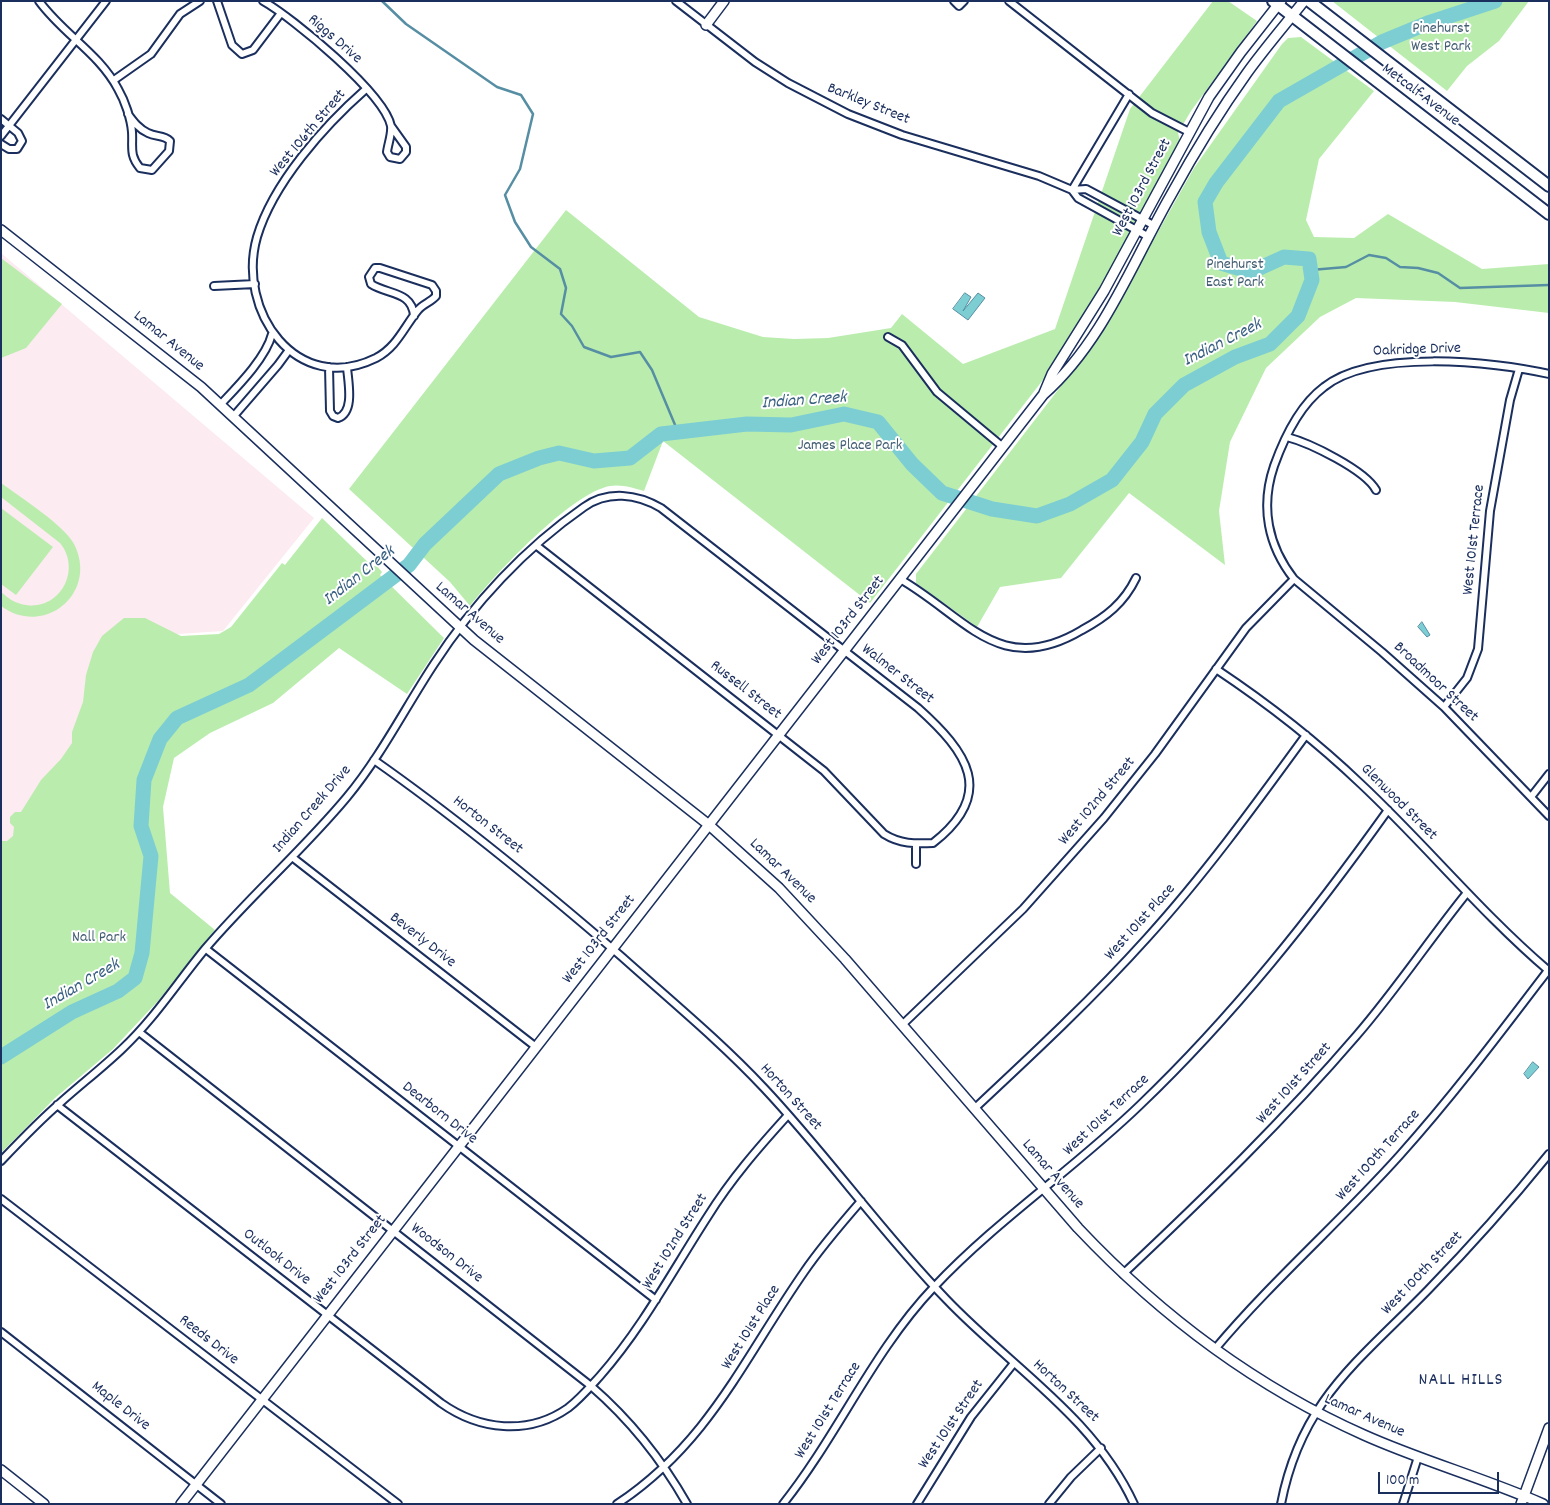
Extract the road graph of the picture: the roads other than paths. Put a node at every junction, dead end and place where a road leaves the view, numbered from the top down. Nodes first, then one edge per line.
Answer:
1 (39, 1) edge
2 (106, 1) edge
3 (200, 1) edge
4 (217, 1) edge
5 (264, 1) edge
6 (676, 1) edge
7 (724, 1) edge
8 (954, 1) edge
9 (964, 1) edge
10 (1009, 1) edge
11 (1304, 1) edge
12 (1309, 1) edge
13 (1277, 3) edge
14 (281, 14) junction
15 (1292, 16) junction
16 (706, 25) junction
17 (76, 40) junction
18 (114, 80) junction
19 (366, 89) junction
20 (1129, 94) junction
21 (128, 114) junction
22 (1, 119) edge
23 (9, 126) junction
24 (391, 126) junction
25 (1189, 132) junction
26 (1, 136) edge
27 (1, 144) edge
28 (1549, 186) edge
29 (1072, 190) junction
30 (1549, 214) edge
31 (1143, 220) junction
32 (1155, 226) junction
33 (1, 230) edge
34 (1137, 230) junction
35 (1149, 237) junction
36 (255, 284) junction
37 (214, 286) dead end
38 (414, 316) junction
39 (272, 334) junction
40 (888, 337) dead end
41 (289, 350) junction
42 (329, 367) junction
43 (347, 367) junction
44 (1519, 369) junction
45 (1549, 374) edge
46 (1043, 395) junction
47 (220, 405) junction
48 (233, 417) junction
49 (1287, 437) junction
50 (1003, 447) junction
51 (1376, 490) dead end
52 (642, 499) joint
53 (537, 546) junction
54 (1136, 578) dead end
55 (1294, 579) junction
56 (900, 580) junction
57 (460, 627) junction
58 (844, 651) junction
59 (1216, 668) junction
60 (1444, 707) junction
61 (779, 735) junction
62 (1306, 735) junction
63 (374, 760) junction
64 (1549, 774) edge
65 (1531, 797) junction
66 (1388, 810) junction
67 (1549, 816) edge
68 (709, 825) junction
69 (916, 844) junction
70 (292, 857) junction
71 (916, 864) dead end
72 (1466, 894) junction
73 (206, 949) junction
74 (612, 949) junction
75 (1548, 970) edge
76 (902, 1025) junction
77 (139, 1032) junction
78 (536, 1047) junction
79 (57, 1105) junction
80 (974, 1109) junction
81 (788, 1115) junction
82 (459, 1146) junction
83 (1549, 1154) edge
84 (1, 1161) edge
85 (1044, 1189) junction
86 (1, 1199) edge
87 (861, 1201) junction
88 (393, 1231) junction
89 (1123, 1274) junction
90 (934, 1286) junction
91 (656, 1300) junction
92 (328, 1315) junction
93 (1, 1332) edge
94 (1215, 1349) junction
95 (1014, 1363) junction
96 (591, 1386) junction
97 (262, 1400) junction
98 (1316, 1412) junction
99 (1549, 1428) edge
100 (1101, 1448) junction
101 (1418, 1457) junction
102 (663, 1467) junction
103 (1, 1470) edge
104 (196, 1484) junction
105 (1523, 1500) edge
106 (44, 1504) edge
107 (181, 1504) edge
108 (221, 1504) edge
109 (398, 1504) edge
110 (617, 1504) edge
111 (687, 1504) edge
112 (783, 1504) edge
113 (917, 1504) edge
114 (1049, 1504) edge
115 (1134, 1504) edge
116 (1280, 1504) edge
117 (1403, 1504) edge
118 (1543, 1504) edge

1 - 17 street
2 - 17 street
3 - 18 street
4 - 14 street
5 - 14 street, Riggs Drive
6 - 16 street, Barkley Street
7 - 16 main road
8 - 9 street
10 - 20 street
11 - 15 main road, West 103rd Street
12 - 28 main road, Metcalf Avenue
13 - 15 main road, Metcalf Avenue
13 - 25 main road, West 103rd Street
14 - 19 street, Riggs Drive
15 - 30 main road, Metcalf Avenue
15 - 32 main road, West 103rd Street
16 - 29 street, Barkley Street
17 - 18 street
17 - 23 street
18 - 21 street
19 - 24 street, Riggs Drive
19 - 36 street, West 106th Street
20 - 25 street
20 - 29 street
21 - 21 street
22 - 23 street
23 - 26 street
23 - 27 street
24 - 24 street, Riggs Drive
25 - 31 main road, West 103rd Street
29 - 31 street, Barkley Street
29 - 34 street, Barkley Street
31 - 32 street, Barkley Street
31 - 34 main road, West 103rd Street
32 - 35 main road, West 103rd Street
33 - 47 main road, Lamar Avenue
34 - 35 street, Barkley Street
34 - 46 main road, West 103rd Street
35 - 46 main road, West 103rd Street
36 - 37 street
36 - 39 street, West 106th Street
38 - 38 street
38 - 43 street
39 - 41 street, West 106th Street
39 - 47 street
40 - 50 street
41 - 42 street
41 - 48 street
42 - 43 street
42 - 43 street
44 - 45 street, Oakridge Drive
44 - 49 street, Oakridge Drive
44 - 60 street, West 101st Terrace
46 - 50 main road, West 103rd Street
47 - 48 main road, Lamar Avenue
48 - 57 main road, Lamar Avenue
49 - 51 street
49 - 55 street, Oakridge Drive
50 - 56 main road, West 103rd Street
52 - 53 street, Indian Creek Drive
52 - 58 street, Walmer Street
53 - 57 street, Indian Creek Drive
53 - 61 street, Russell Street
54 - 56 street
55 - 59 street, West 102nd Street
55 - 60 street, Broadmoor Street
56 - 58 main road, West 103rd Street
57 - 63 street, Indian Creek Drive
57 - 68 main road, Lamar Avenue
58 - 61 main road, West 103rd Street
58 - 69 street, Walmer Street
59 - 62 street, Glenwood Street
59 - 76 street, West 102nd Street
60 - 65 street, Broadmoor Street
61 - 68 main road, West 103rd Street
61 - 69 street, Russell Street
62 - 66 street, Glenwood Street
62 - 80 street, West 101st Place
63 - 70 street, Indian Creek Drive
63 - 74 street, Horton Street
64 - 65 street
65 - 67 street, Broadmoor Street
66 - 72 street, Glenwood Street
66 - 85 street, West 101st Terrace
68 - 74 main road, West 103rd Street
68 - 76 main road, Lamar Avenue
69 - 71 street
70 - 73 street, Indian Creek Drive
70 - 78 street, Beverly Drive
72 - 75 street, Glenwood Street
72 - 89 street, West 101st Street
73 - 77 street, Indian Creek Drive
73 - 82 street, Dearborn Drive
74 - 78 main road, West 103rd Street
74 - 81 street, Horton Street
75 - 94 street, West 100th Terrace
76 - 80 main road, Lamar Avenue
77 - 79 street, Indian Creek Drive
77 - 88 street, Woodson Drive
78 - 82 main road, West 103rd Street
79 - 84 street, Indian Creek Drive
79 - 92 street, Outlook Drive
80 - 85 main road, Lamar Avenue
81 - 87 street, Horton Street
81 - 91 street, West 102nd Street
82 - 88 main road, West 103rd Street
82 - 91 street, Dearborn Drive
83 - 98 street, West 100th Street
85 - 89 main road, Lamar Avenue
85 - 90 street, West 101st Terrace
86 - 97 street, Reeds Drive
87 - 90 street, Horton Street
87 - 102 street, West 101st Place
88 - 92 main road, West 103rd Street
88 - 96 street, Woodson Drive
89 - 94 main road, Lamar Avenue
90 - 95 street, Horton Street
90 - 112 street, West 101st Terrace
91 - 96 street, West 102nd Street
92 - 96 street, Outlook Drive
92 - 97 main road, West 103rd Street
93 - 104 street, Maple Drive
94 - 98 main road, Lamar Avenue
95 - 100 street, Horton Street
95 - 113 street, West 101st Street
96 - 102 street, Woodson Drive
97 - 104 main road, West 103rd Street
97 - 109 street, Reeds Drive
98 - 101 main road, Lamar Avenue
98 - 116 street, West 100th Street
99 - 105 main road
100 - 114 street
100 - 115 street, Horton Street
101 - 105 main road, Lamar Avenue
101 - 117 street
102 - 110 street
102 - 111 street, Woodson Drive
103 - 106 main road
104 - 107 main road, West 103rd Street
104 - 108 street, Maple Drive
105 - 118 main road, Lamar Avenue

